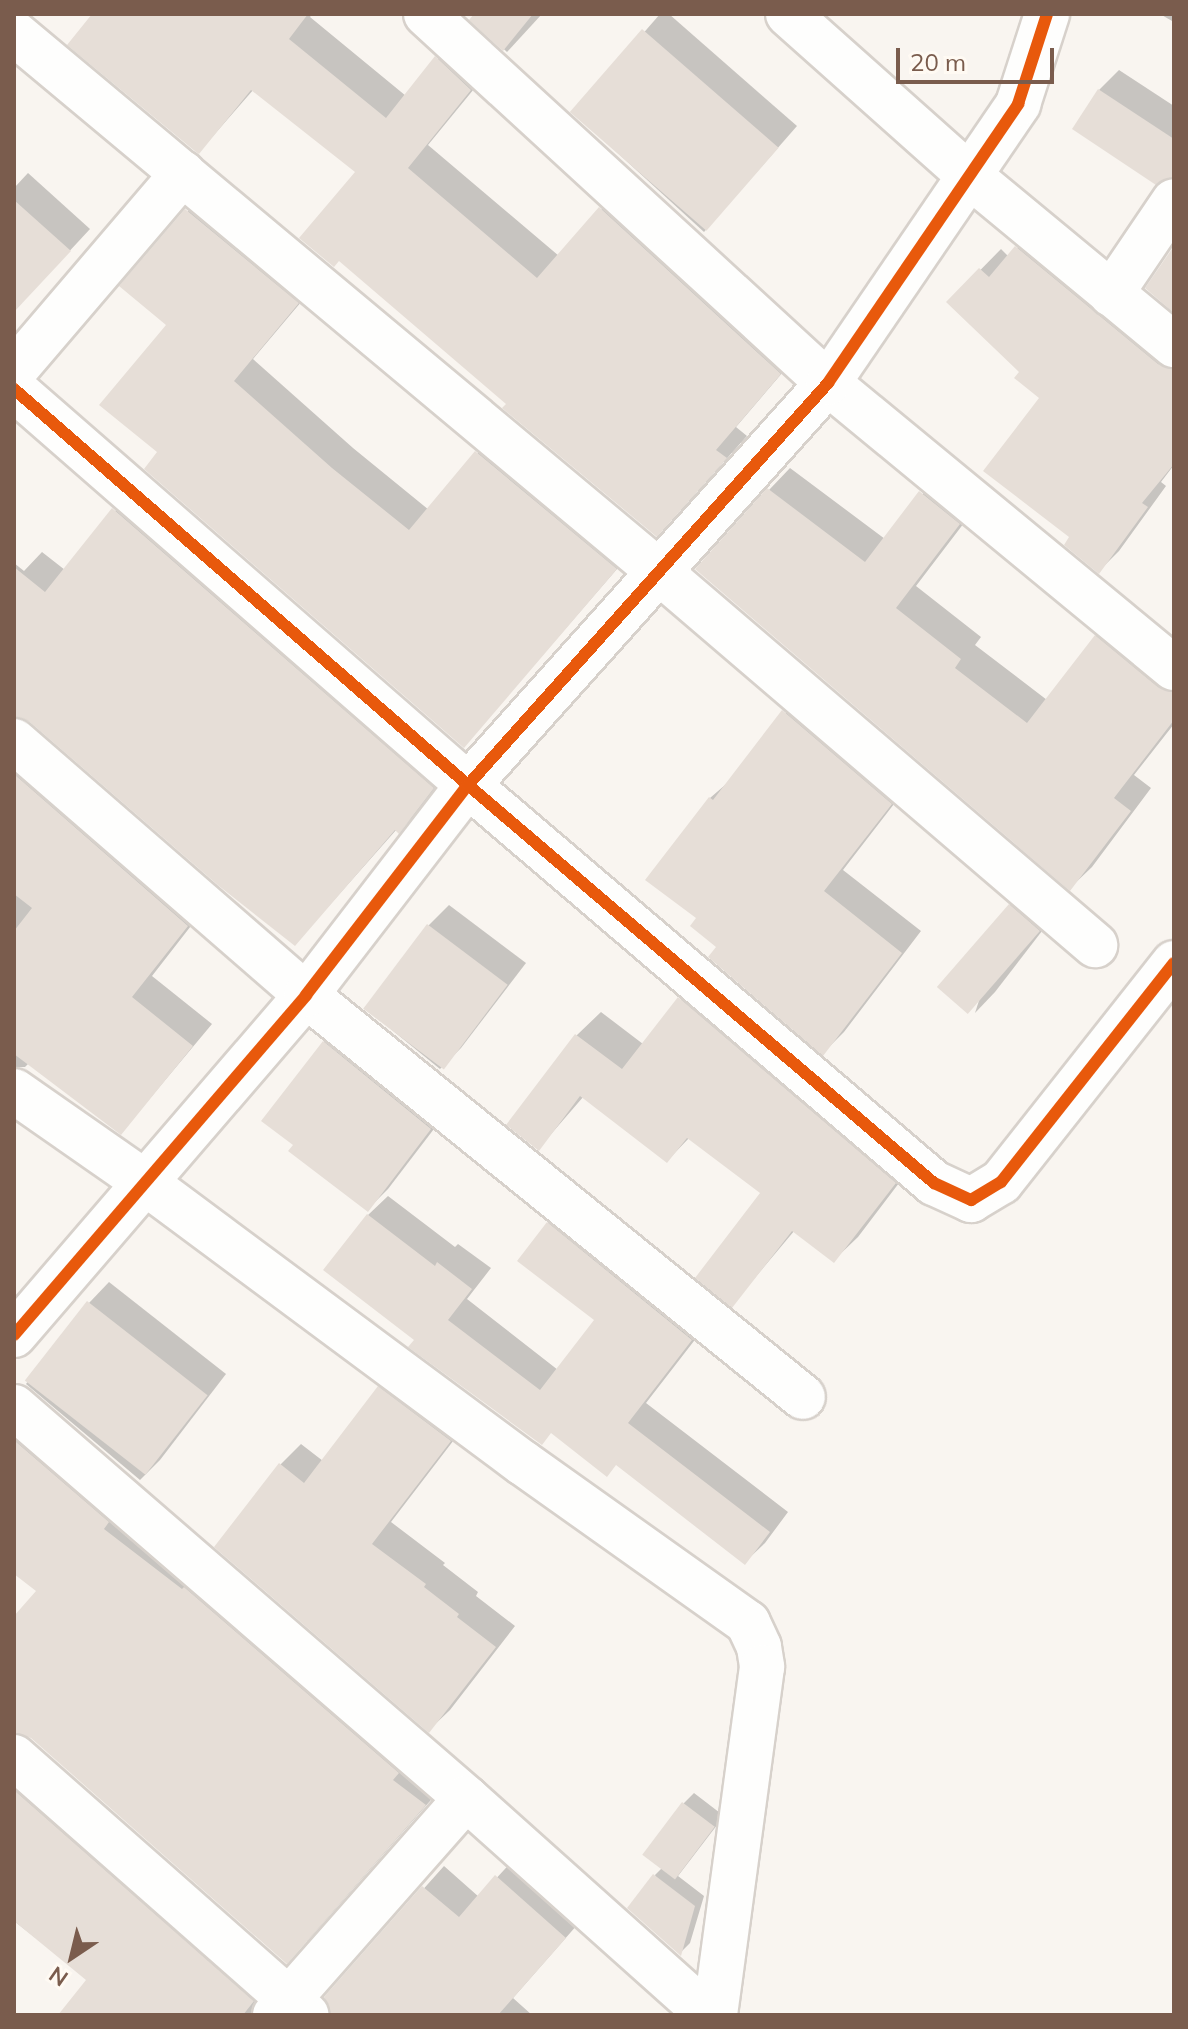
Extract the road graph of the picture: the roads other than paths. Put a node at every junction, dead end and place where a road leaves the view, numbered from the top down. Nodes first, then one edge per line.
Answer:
1 (426, 14) edge
2 (788, 14) edge
3 (1048, 15) edge
4 (14, 33) edge
5 (183, 173) junction
6 (971, 177) junction
7 (1174, 201) edge
8 (1111, 294) junction
9 (1174, 345) edge
10 (14, 371) edge
11 (828, 383) junction
12 (14, 389) edge
13 (657, 570) junction
14 (1174, 668) edge
15 (14, 741) edge
16 (468, 785) junction
17 (1095, 945) dead end
18 (1174, 963) edge
19 (306, 995) junction
20 (14, 1091) edge
21 (143, 1181) junction
22 (14, 1335) edge
23 (803, 1397) dead end
24 (14, 1407) edge
25 (14, 1757) edge
26 (466, 1798) junction
27 (291, 2010) edge
28 (712, 2015) edge

1 - 11 street
2 - 6 street
3 - 6 street
4 - 5 street
5 - 10 street
5 - 13 street
6 - 8 street
6 - 11 street
7 - 8 street
8 - 9 street
11 - 13 street
11 - 14 street
12 - 16 street
13 - 16 street
13 - 17 street
15 - 19 street
16 - 18 street
16 - 19 street
19 - 21 street
19 - 23 street
20 - 21 street
21 - 22 street
21 - 28 street
24 - 26 street
25 - 27 street
26 - 27 street
26 - 28 street

